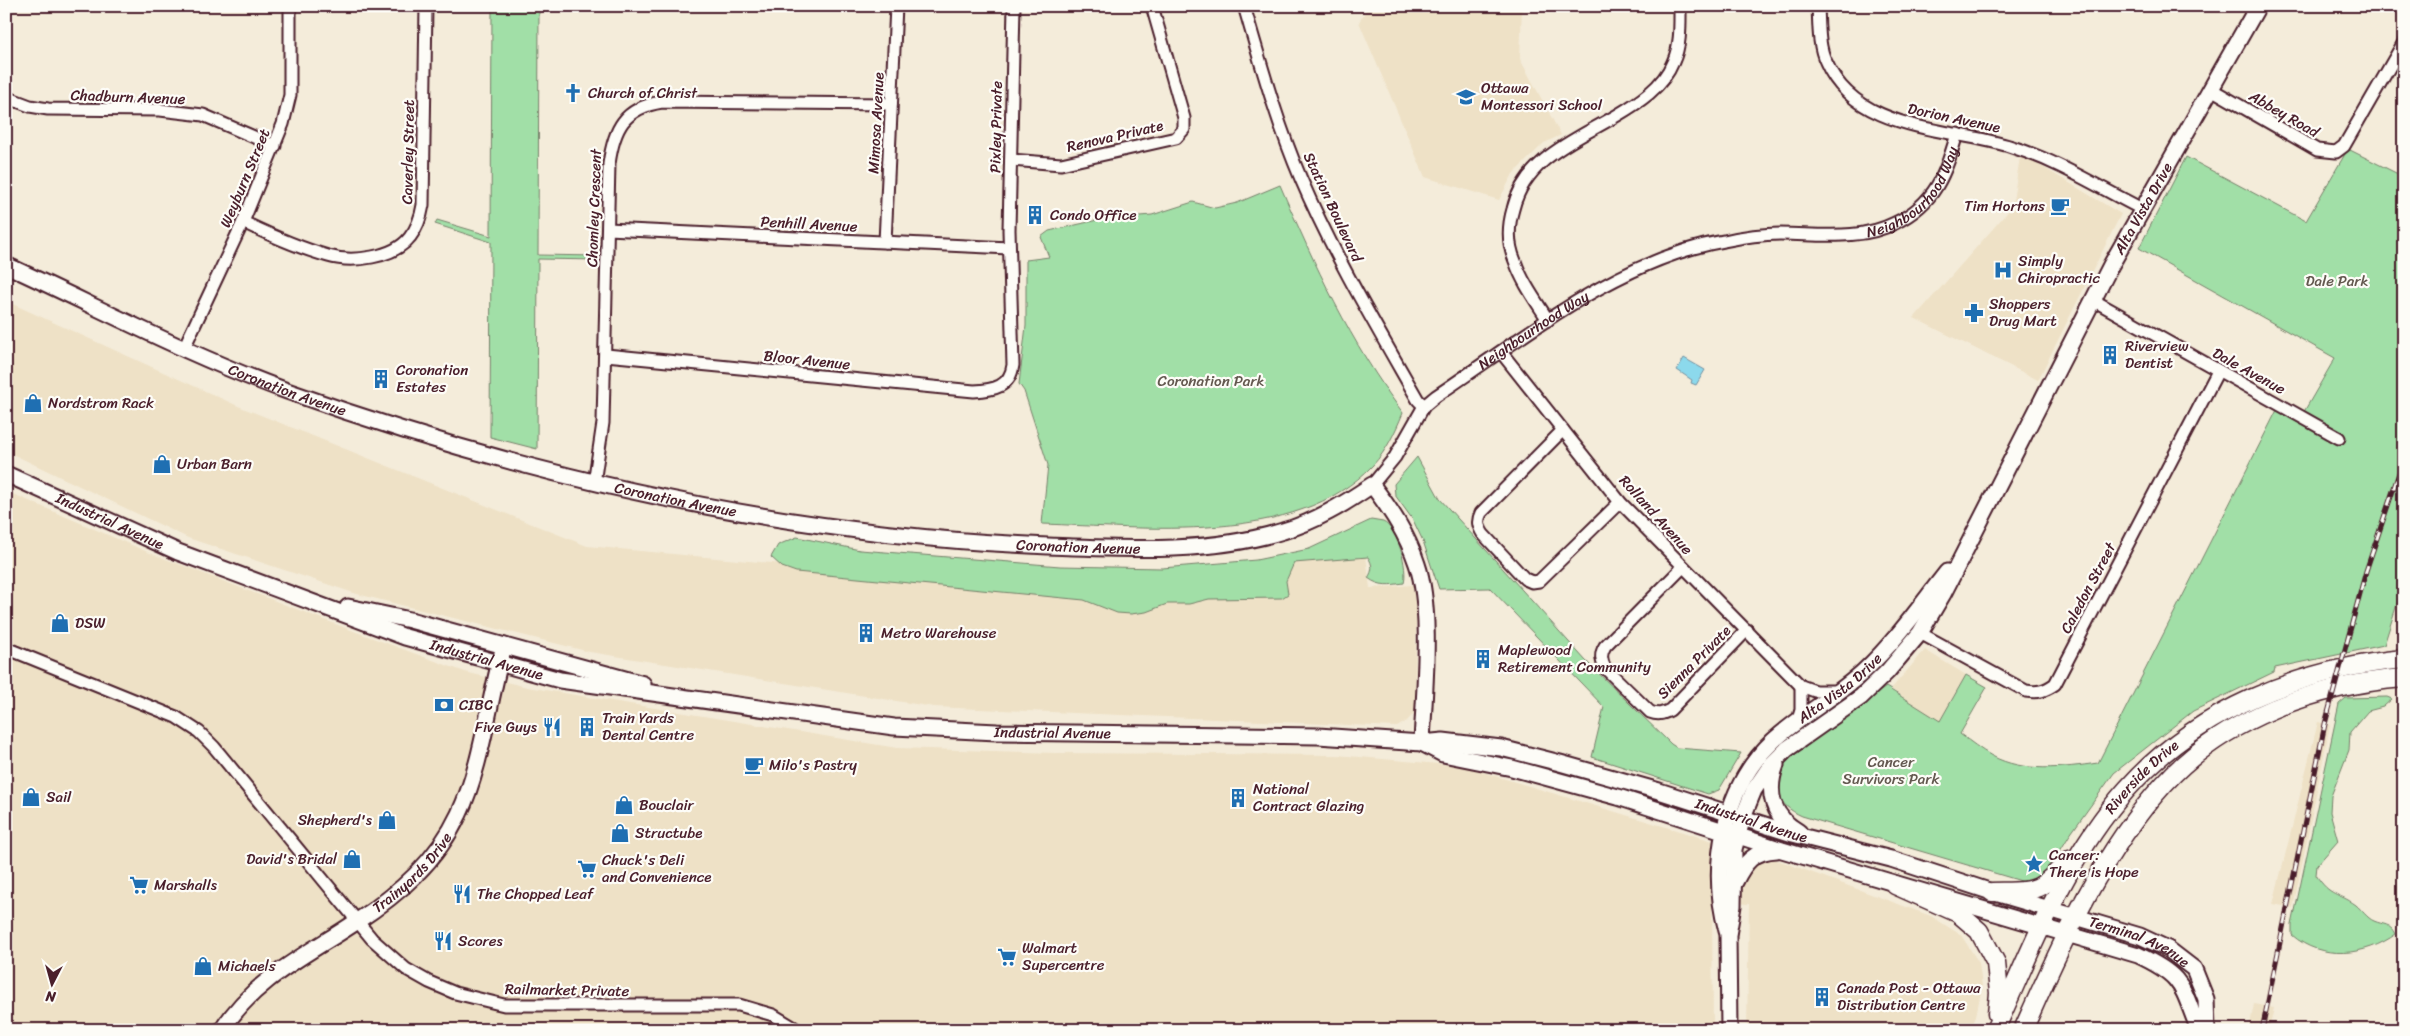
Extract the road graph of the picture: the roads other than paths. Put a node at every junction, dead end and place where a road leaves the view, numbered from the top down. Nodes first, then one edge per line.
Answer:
1 (290, 6) edge
2 (426, 6) edge
3 (896, 6) edge
4 (1014, 6) edge
5 (1152, 6) edge
6 (1244, 6) edge
7 (1680, 6) edge
8 (1818, 6) edge
9 (2258, 6) edge
10 (2404, 42) edge
11 (2211, 89) junction
12 (6, 97) edge
13 (891, 104) junction
14 (1957, 134) junction
15 (275, 146) junction
16 (1011, 160) junction
17 (2142, 209) junction
18 (243, 222) junction
19 (608, 229) junction
20 (885, 242) junction
21 (1009, 248) junction
22 (6, 265) edge
23 (2094, 300) junction
24 (1548, 320) junction
25 (183, 350) junction
26 (1501, 352) junction
27 (606, 355) junction
28 (2218, 371) junction
29 (1004, 385) joint
30 (1424, 406) junction
31 (1563, 430) junction
32 (2339, 438) dead end
33 (6, 474) edge
34 (594, 483) junction
35 (1372, 485) junction
36 (1620, 502) junction
37 (1966, 548) junction
38 (1683, 567) junction
39 (298, 596) junction
40 (1747, 630) junction
41 (1920, 633) junction
42 (504, 646) junction
43 (6, 648) edge
44 (2404, 660) edge
45 (499, 664) junction
46 (2404, 678) edge
47 (1801, 686) junction
48 (1838, 691) junction
49 (683, 696) junction
50 (1796, 723) junction
51 (1422, 743) junction
52 (1778, 757) junction
53 (1736, 815) junction
54 (2096, 830) junction
55 (1730, 833) junction
56 (1826, 843) junction
57 (1782, 850) junction
58 (1734, 883) junction
59 (1895, 884) junction
60 (1992, 892) junction
61 (2051, 909) junction
62 (2077, 917) junction
63 (356, 922) junction
64 (2043, 926) junction
65 (2068, 934) junction
66 (1728, 935) junction
67 (222, 1030) edge
68 (798, 1030) edge
69 (1729, 1030) edge
70 (1994, 1030) edge
71 (2023, 1030) edge
72 (2199, 1030) edge
73 (2207, 1030) edge

1 - 15 street, Weyburn Street
2 - 18 street, Caverley Street
3 - 13 street, Mimosa Avenue
4 - 16 street, Pixley Private
5 - 16 street, Renova Private
6 - 30 street, Station Boulevard
7 - 24 street
8 - 14 street, Dorion Avenue
9 - 11 street, Alta Vista Drive
10 - 11 street, Abbey Road
11 - 17 street, Alta Vista Drive
12 - 15 street, Chadburn Avenue
13 - 19 street, Chomley Crescent
13 - 20 street, Mimosa Avenue
14 - 17 street, Dorion Avenue
14 - 24 street, Neighbourhood Way
15 - 18 street, Weyburn Street
16 - 21 street, Pixley Private
17 - 23 street, Alta Vista Drive
18 - 25 street, Weyburn Street
19 - 20 street, Penhill Avenue
19 - 27 street, Chomley Crescent
20 - 21 street, Penhill Avenue
21 - 29 street, Pixley Private
22 - 25 street, Coronation Avenue
23 - 28 street, Dale Avenue
23 - 37 street, Alta Vista Drive
24 - 26 street, Neighbourhood Way
25 - 34 street, Coronation Avenue
26 - 30 street, Neighbourhood Way
26 - 31 street, Rolland Avenue
27 - 29 street, Bloor Avenue
27 - 34 street, Chomley Crescent
28 - 32 street, Dale Avenue
28 - 41 street, Caledon Street
30 - 35 street, Neighbourhood Way
31 - 36 street, Rolland Avenue
31 - 36 street
33 - 39 street, Industrial Avenue
34 - 35 street, Coronation Avenue
35 - 51 street
36 - 38 street, Rolland Avenue
37 - 41 street, Alta Vista Drive
37 - 48 street, Alta Vista Drive
38 - 40 street, Rolland Avenue
38 - 40 street, Sienna Private
39 - 42 street, Industrial Avenue
39 - 45 street, Industrial Avenue
40 - 47 street, Rolland Avenue
41 - 52 street, Alta Vista Drive
42 - 45 street, Trainyards Drive
42 - 49 street, Industrial Avenue
43 - 63 street, Railmarket Private
44 - 54 main road, Riverside Drive
45 - 49 street, Industrial Avenue
45 - 63 street, Trainyards Drive
46 - 62 main road, Riverside Drive
47 - 48 street
47 - 50 street
48 - 50 street, Alta Vista Drive
49 - 51 street, Industrial Avenue
50 - 53 street, Alta Vista Drive
51 - 53 street, Industrial Avenue
51 - 55 street, Industrial Avenue
52 - 53 street, Alta Vista Drive
52 - 56 street
53 - 55 street, Alta Vista Drive
53 - 56 street, Industrial Avenue
54 - 60 main road
54 - 61 main road, Riverside Drive
55 - 57 street, Industrial Avenue
55 - 58 street
55 - 66 street
56 - 60 street, Industrial Avenue
57 - 58 street
57 - 59 street, Industrial Avenue
58 - 66 street
59 - 64 street, Industrial Avenue
59 - 70 main road
60 - 61 street, Industrial Avenue
61 - 62 street, Industrial Avenue
61 - 64 main road, Riverside Drive
62 - 65 main road, Riverside Drive
62 - 73 street, Terminal Avenue
63 - 67 street, Trainyards Drive
63 - 68 street, Railmarket Private
64 - 65 street, Industrial Avenue
64 - 70 main road, Riverside Drive
65 - 71 main road, Riverside Drive
65 - 72 street, Terminal Avenue
66 - 69 street

